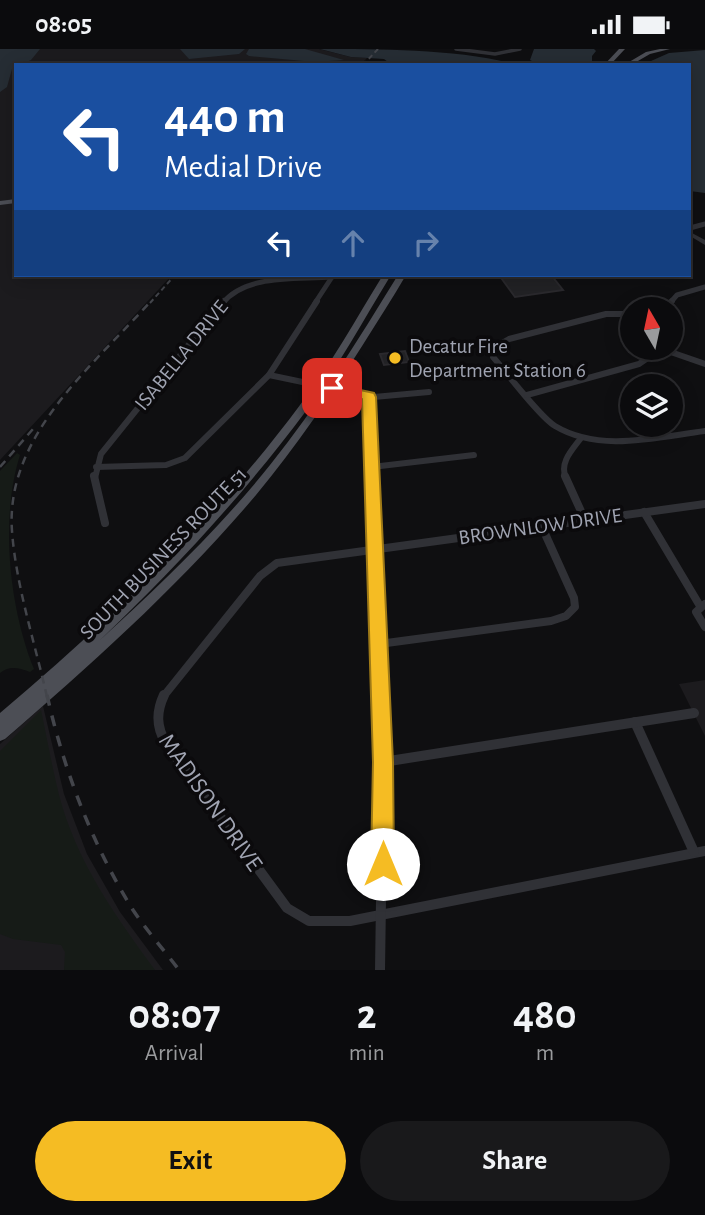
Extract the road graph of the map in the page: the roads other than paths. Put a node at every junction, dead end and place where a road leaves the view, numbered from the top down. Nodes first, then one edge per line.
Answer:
1 (456, 49) edge
2 (520, 49) edge
3 (622, 49) edge
4 (667, 49) edge
5 (609, 63) edge
6 (630, 63) edge
7 (323, 277) edge
8 (332, 277) edge
9 (386, 277) edge
10 (401, 277) edge
11 (705, 287) edge
12 (675, 297) edge
13 (620, 314) edge
14 (683, 356) edge
15 (643, 361) edge
16 (705, 365) edge
17 (269, 375) junction
18 (326, 387) junction
19 (429, 392) dead end
20 (527, 395) junction
21 (369, 397) junction
22 (705, 431) edge
23 (581, 438) junction
24 (474, 456) dead end
25 (96, 467) junction
26 (372, 467) junction
27 (705, 504) edge
28 (644, 512) junction
29 (585, 520) junction
30 (105, 523) dead end
31 (542, 527) junction
32 (374, 548) junction
33 (703, 605) edge
34 (705, 627) edge
35 (379, 644) junction
36 (694, 713) dead end
37 (0, 721) edge
38 (635, 722) junction
39 (0, 736) edge
40 (383, 762) junction
41 (700, 851) edge
42 (382, 914) junction
43 (380, 970) edge

1 - 2 street
3 - 5 main road
4 - 6 main road
7 - 25 street, ISABELLA DRIVE
8 - 17 street
9 - 18 main road, SOUTH BUSINESS ROUTE 51
10 - 18 main road, SOUTH BUSINESS ROUTE 51
11 - 12 street
13 - 20 street
14 - 16 street
15 - 20 street
17 - 18 street
17 - 25 street
18 - 21 street
18 - 37 main road, SOUTH BUSINESS ROUTE 51
18 - 39 main road, SOUTH BUSINESS ROUTE 51
19 - 21 street
20 - 23 street
21 - 26 street
22 - 23 street
23 - 29 street
24 - 26 street
25 - 30 street
26 - 32 street
27 - 28 street, BROWNLOW DRIVE
28 - 29 street, BROWNLOW DRIVE
28 - 33 street
29 - 31 street, BROWNLOW DRIVE
31 - 32 street, BROWNLOW DRIVE
31 - 35 street
32 - 35 street
32 - 42 street, MADISON DRIVE
33 - 34 street
35 - 40 street
36 - 38 street
38 - 40 street
38 - 41 street
40 - 42 street
41 - 42 street
42 - 43 street

